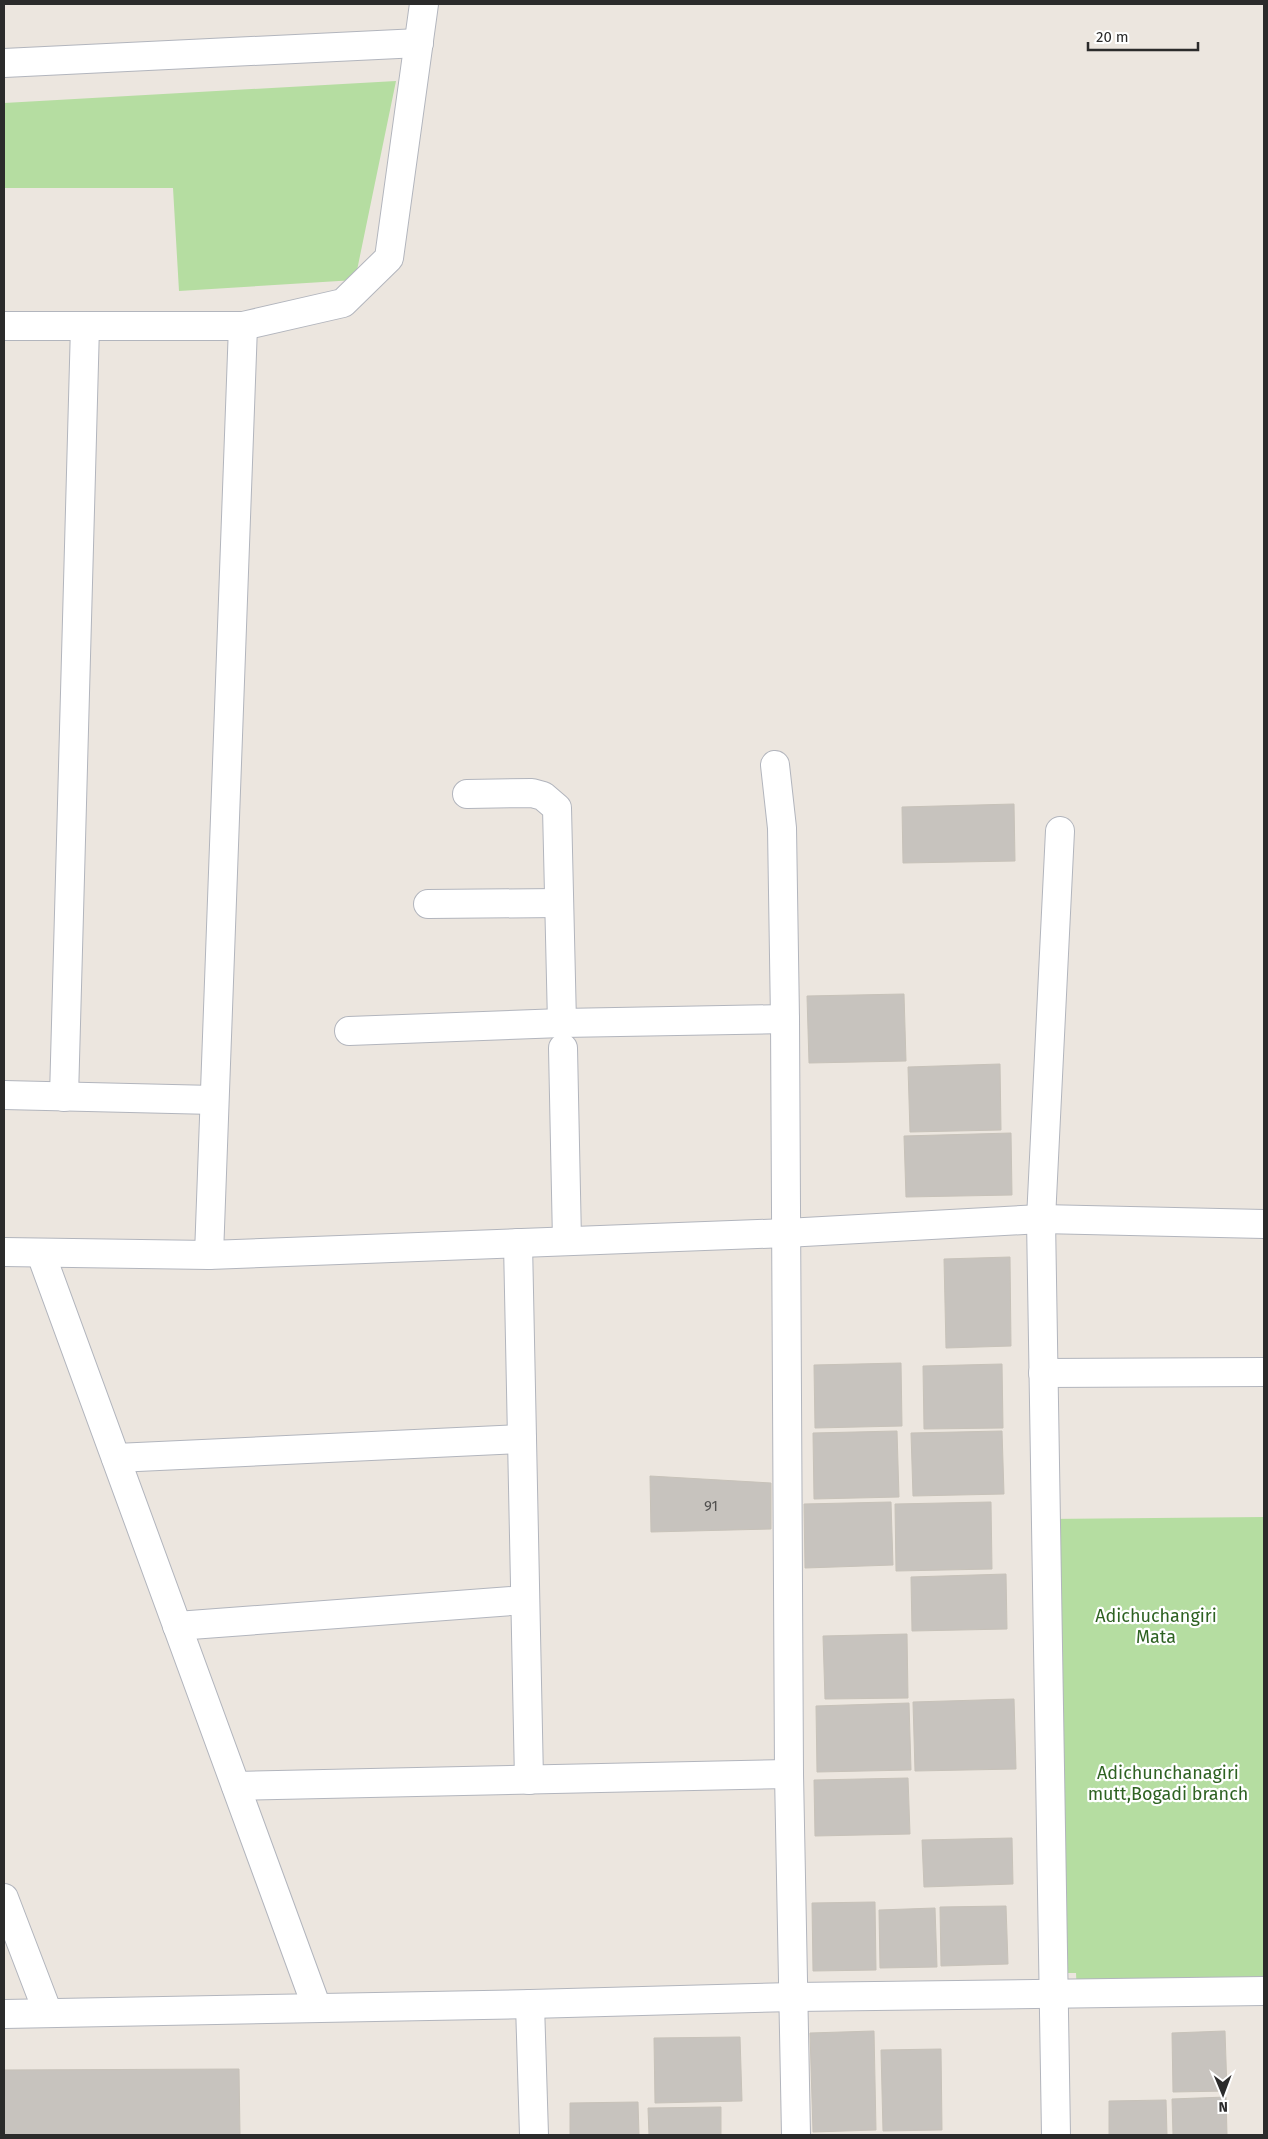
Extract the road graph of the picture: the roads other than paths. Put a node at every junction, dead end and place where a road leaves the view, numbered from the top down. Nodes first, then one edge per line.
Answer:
1 (424, 4) edge
2 (419, 44) junction
3 (4, 63) edge
4 (4, 326) edge
5 (85, 326) junction
6 (243, 326) junction
7 (775, 765) dead end
8 (467, 794) dead end
9 (1060, 831) dead end
10 (559, 903) junction
11 (428, 904) dead end
12 (785, 1019) junction
13 (349, 1031) dead end
14 (562, 1035) junction
15 (4, 1095) edge
16 (64, 1097) junction
17 (214, 1100) junction
18 (1041, 1219) junction
19 (1264, 1224) edge
20 (786, 1233) junction
21 (566, 1241) junction
22 (518, 1244) junction
23 (4, 1252) edge
24 (41, 1254) junction
25 (209, 1255) junction
26 (1264, 1372) edge
27 (1043, 1373) junction
28 (522, 1439) junction
29 (116, 1458) junction
30 (526, 1600) junction
31 (177, 1626) junction
32 (788, 1774) junction
33 (529, 1780) junction
34 (236, 1786) junction
35 (4, 1898) edge
36 (1264, 1991) edge
37 (1054, 1995) junction
38 (794, 1997) junction
39 (530, 2004) junction
40 (317, 2008) junction
41 (48, 2013) junction
42 (4, 2014) edge
43 (534, 2135) edge
44 (796, 2135) edge
45 (1056, 2135) edge

1 - 2 street
2 - 3 street
2 - 6 street
4 - 5 street
5 - 6 street
5 - 16 street
6 - 17 street
7 - 12 street
8 - 10 street
9 - 18 street
10 - 11 street
10 - 14 street
12 - 14 street
12 - 20 street
13 - 14 street
14 - 21 street
15 - 16 street
16 - 17 street
17 - 25 street
18 - 19 street
18 - 20 street
18 - 27 street
20 - 21 street
20 - 32 street
21 - 22 street
22 - 25 street
22 - 28 street
23 - 24 street
24 - 25 street
24 - 29 street
26 - 27 street
27 - 37 street
28 - 29 street
28 - 30 street
29 - 31 street
30 - 31 street
30 - 33 street
31 - 34 street
32 - 33 street
32 - 38 street
33 - 34 street
34 - 40 street
35 - 41 street
36 - 37 street
37 - 38 street
37 - 45 street
38 - 39 street
38 - 44 street
39 - 40 street
39 - 43 street
40 - 41 street
41 - 42 street

